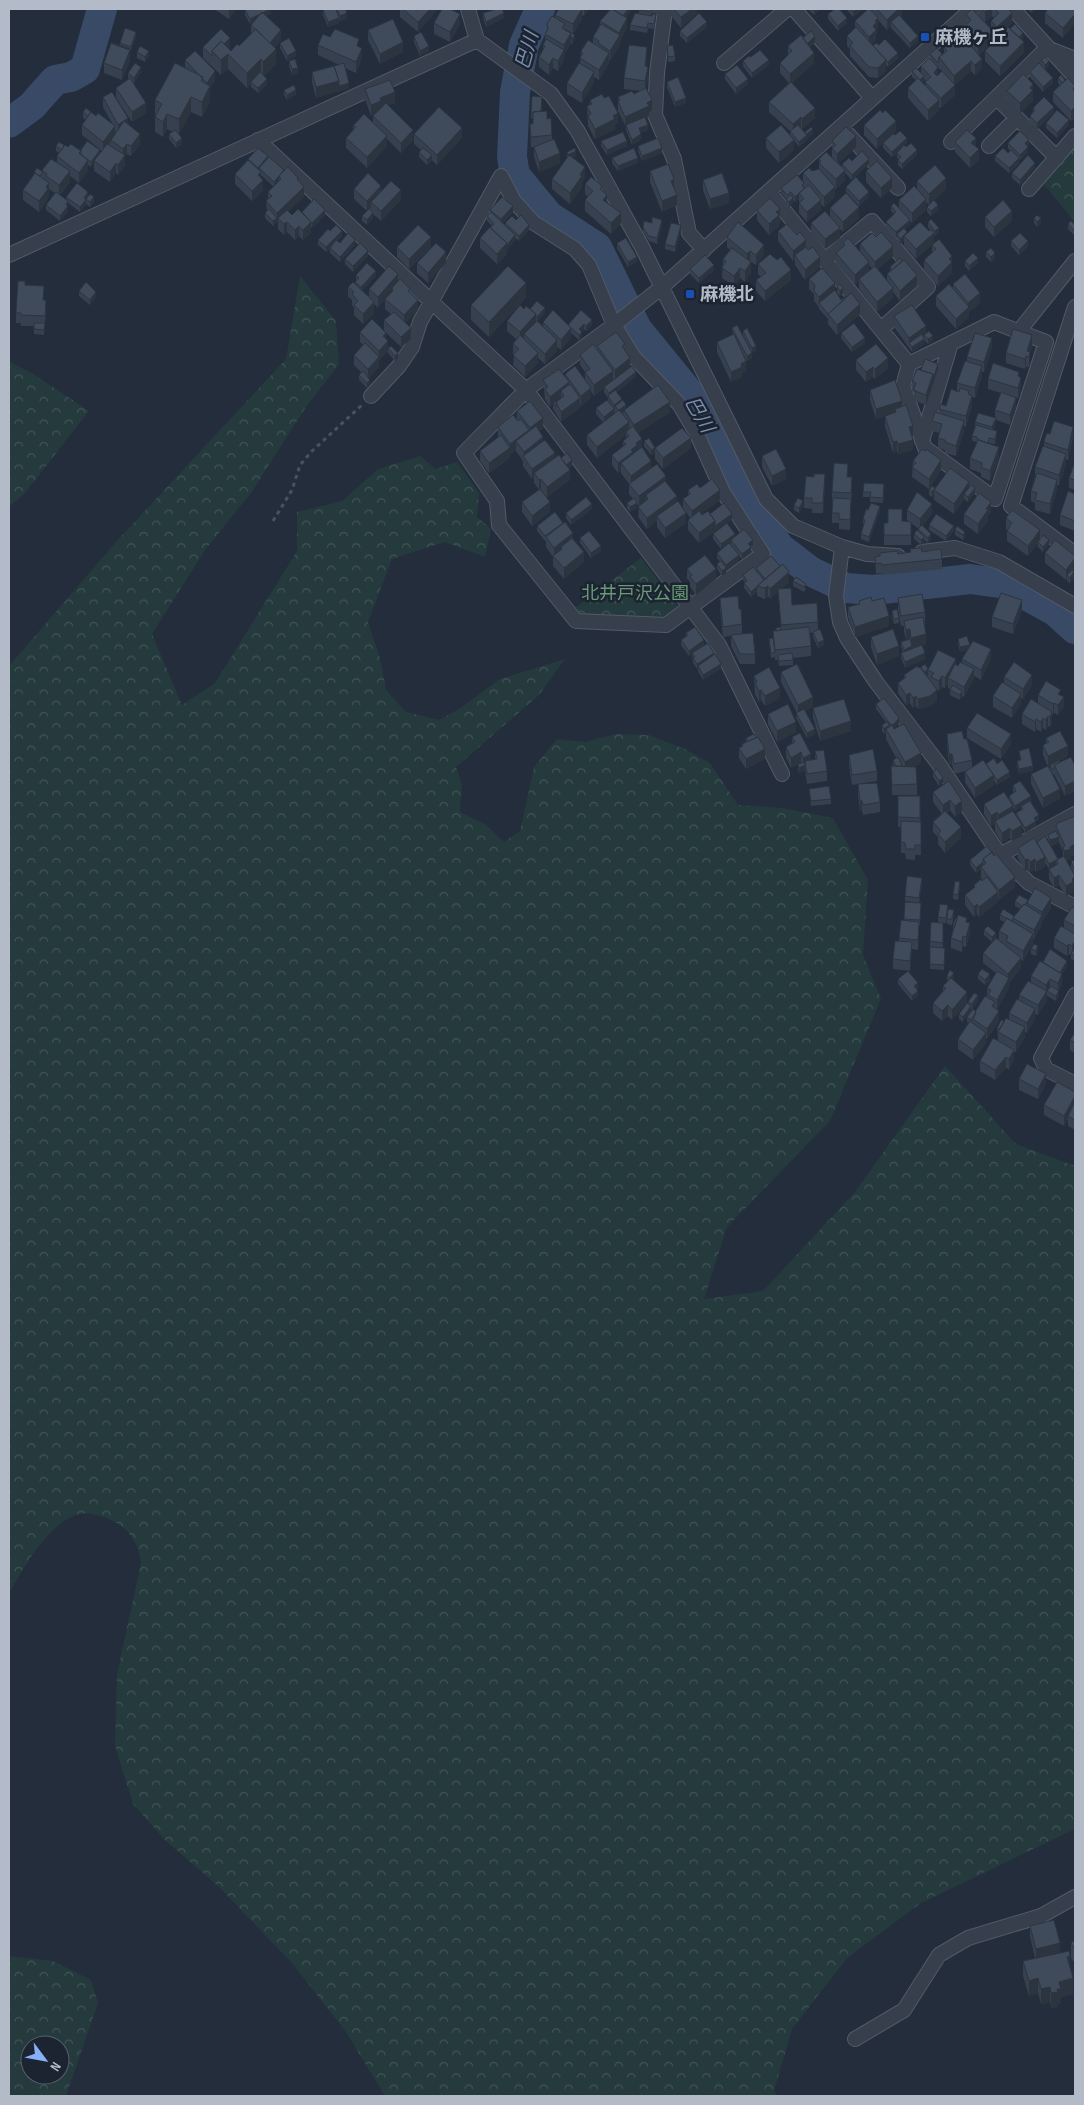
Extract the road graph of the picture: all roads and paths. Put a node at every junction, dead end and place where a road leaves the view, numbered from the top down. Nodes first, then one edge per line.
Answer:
1 (468, 9) edge
2 (665, 9) edge
3 (787, 9) edge
4 (794, 9) edge
5 (972, 9) edge
6 (1013, 9) edge
7 (477, 40) junction
8 (1047, 48) junction
9 (1075, 59) edge
10 (724, 63) dead end
11 (1075, 77) edge
12 (872, 98) junction
13 (1004, 104) dead end
14 (1017, 118) junction
15 (841, 126) junction
16 (1075, 136) edge
17 (258, 140) junction
18 (951, 142) dead end
19 (990, 146) dead end
20 (1057, 158) junction
21 (898, 188) dead end
22 (1029, 189) dead end
23 (769, 192) junction
24 (704, 250) junction
25 (9, 255) edge
26 (825, 260) junction
27 (1075, 261) edge
28 (662, 287) junction
29 (431, 302) junction
30 (1075, 307) edge
31 (614, 325) junction
32 (881, 329) junction
33 (1019, 332) junction
34 (951, 343) junction
35 (1070, 344) edge
36 (909, 364) junction
37 (526, 390) junction
38 (372, 396) joint
39 (922, 441) junction
40 (273, 521) dead end
41 (842, 547) junction
42 (1075, 554) edge
43 (1075, 606) edge
44 (690, 608) junction
45 (782, 774) dead end
46 (1075, 814) edge
47 (1000, 855) junction
48 (1075, 907) edge
49 (1075, 995) edge
50 (1075, 1084) edge
51 (1075, 1897) edge
52 (855, 2039) dead end

1 - 7 street
2 - 24 street
3 - 10 street
4 - 12 street
5 - 12 street
6 - 8 street
7 - 17 street
7 - 28 street
8 - 9 street
8 - 11 street
8 - 18 street
12 - 15 street
13 - 14 street
14 - 19 street
14 - 20 street
15 - 21 street
15 - 23 street
16 - 20 street
17 - 25 street
17 - 29 street
20 - 22 street
23 - 24 street
23 - 26 street
24 - 28 street
26 - 32 street
26 - 32 street
27 - 33 street
28 - 31 street
28 - 41 street
29 - 31 street
29 - 37 street
29 - 38 street
30 - 35 street
31 - 37 street
31 - 44 street
32 - 36 street
33 - 34 street
33 - 39 street
34 - 36 street
34 - 39 street
35 - 42 street
36 - 39 street
37 - 44 street
37 - 44 street
38 - 40 path
41 - 43 street
41 - 47 street
44 - 45 street
46 - 47 street
47 - 48 street
49 - 50 street
51 - 52 street

